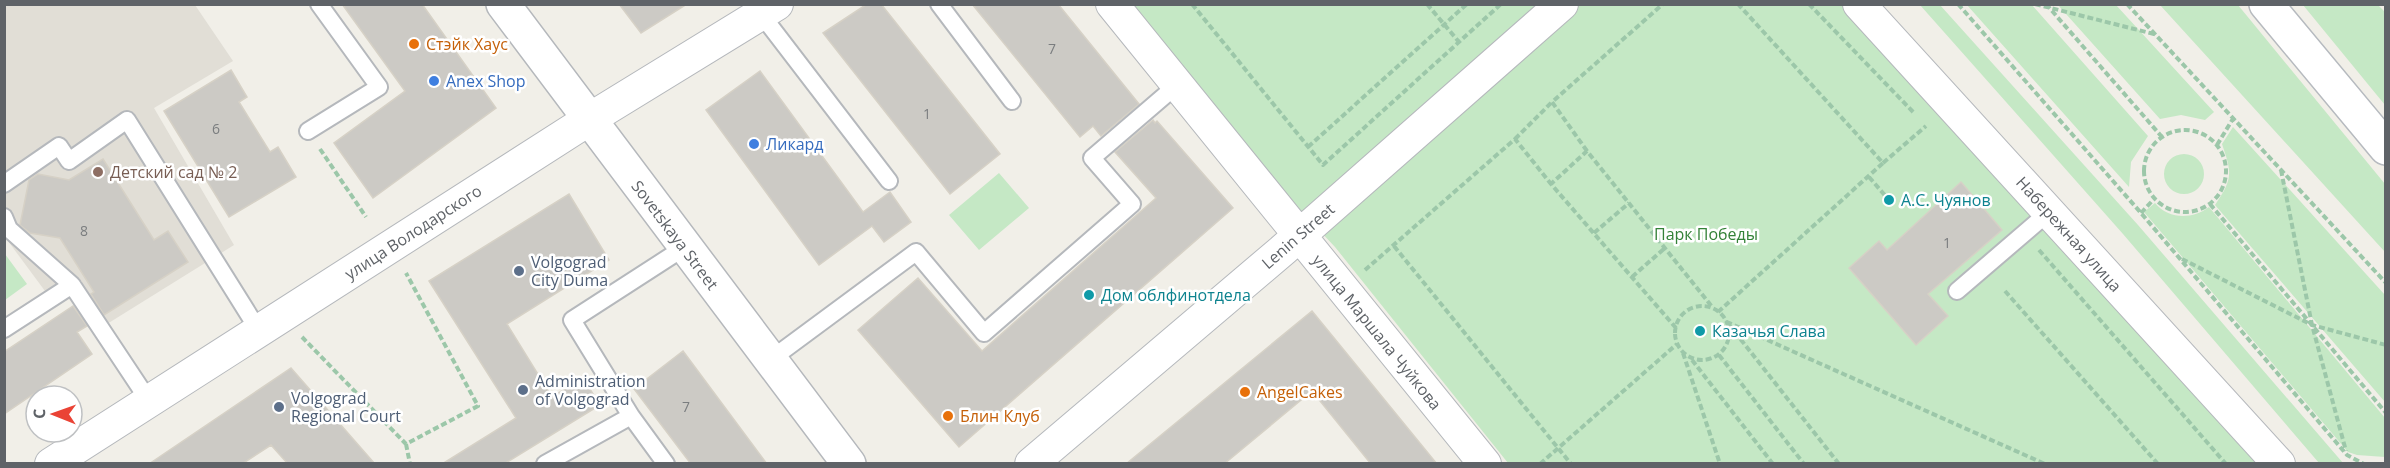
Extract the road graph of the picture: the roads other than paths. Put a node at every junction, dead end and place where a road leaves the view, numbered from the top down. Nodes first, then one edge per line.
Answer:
1 (319, 4) edge
2 (503, 4) edge
3 (939, 4) edge
4 (1112, 4) edge
5 (1562, 4) edge
6 (1859, 4) edge
7 (2266, 4) edge
8 (769, 9) edge
9 (1177, 85) junction
10 (1012, 101) dead end
11 (588, 120) junction
12 (308, 131) road end
13 (2385, 148) edge
14 (889, 181) dead end
15 (4, 184) edge
16 (2049, 212) junction
17 (4, 217) edge
18 (1299, 236) junction
19 (685, 247) junction
20 (72, 285) junction
21 (1957, 291) dead end
22 (4, 329) edge
23 (259, 331) junction
24 (770, 360) junction
25 (149, 401) junction
26 (631, 416) junction
27 (1045, 459) edge
28 (51, 464) edge
29 (545, 464) edge
30 (666, 464) edge
31 (849, 464) edge
32 (1485, 464) edge
33 (2279, 464) edge

1 - 12 lane
2 - 11 street, Sovetskaya Street
3 - 10 lane
4 - 9 street, улица Маршала Чуйкова
5 - 18 street, Lenin Street
6 - 16 street, Набережная улица
7 - 13 street
8 - 11 street, улица Володарского
8 - 14 lane
9 - 18 street, улица Маршала Чуйкова
9 - 24 lane
11 - 19 street, Sovetskaya Street
11 - 23 street, улица Володарского
15 - 23 lane
16 - 21 lane
16 - 33 street, Набережная улица
17 - 20 lane
18 - 27 street, Lenin Street
18 - 32 street, улица Маршала Чуйкова
19 - 24 street, Sovetskaya Street
19 - 26 lane
20 - 22 lane
20 - 25 lane
23 - 25 street, улица Володарского
24 - 31 street, Sovetskaya Street
25 - 28 street, улица Володарского
26 - 29 lane
26 - 30 lane

